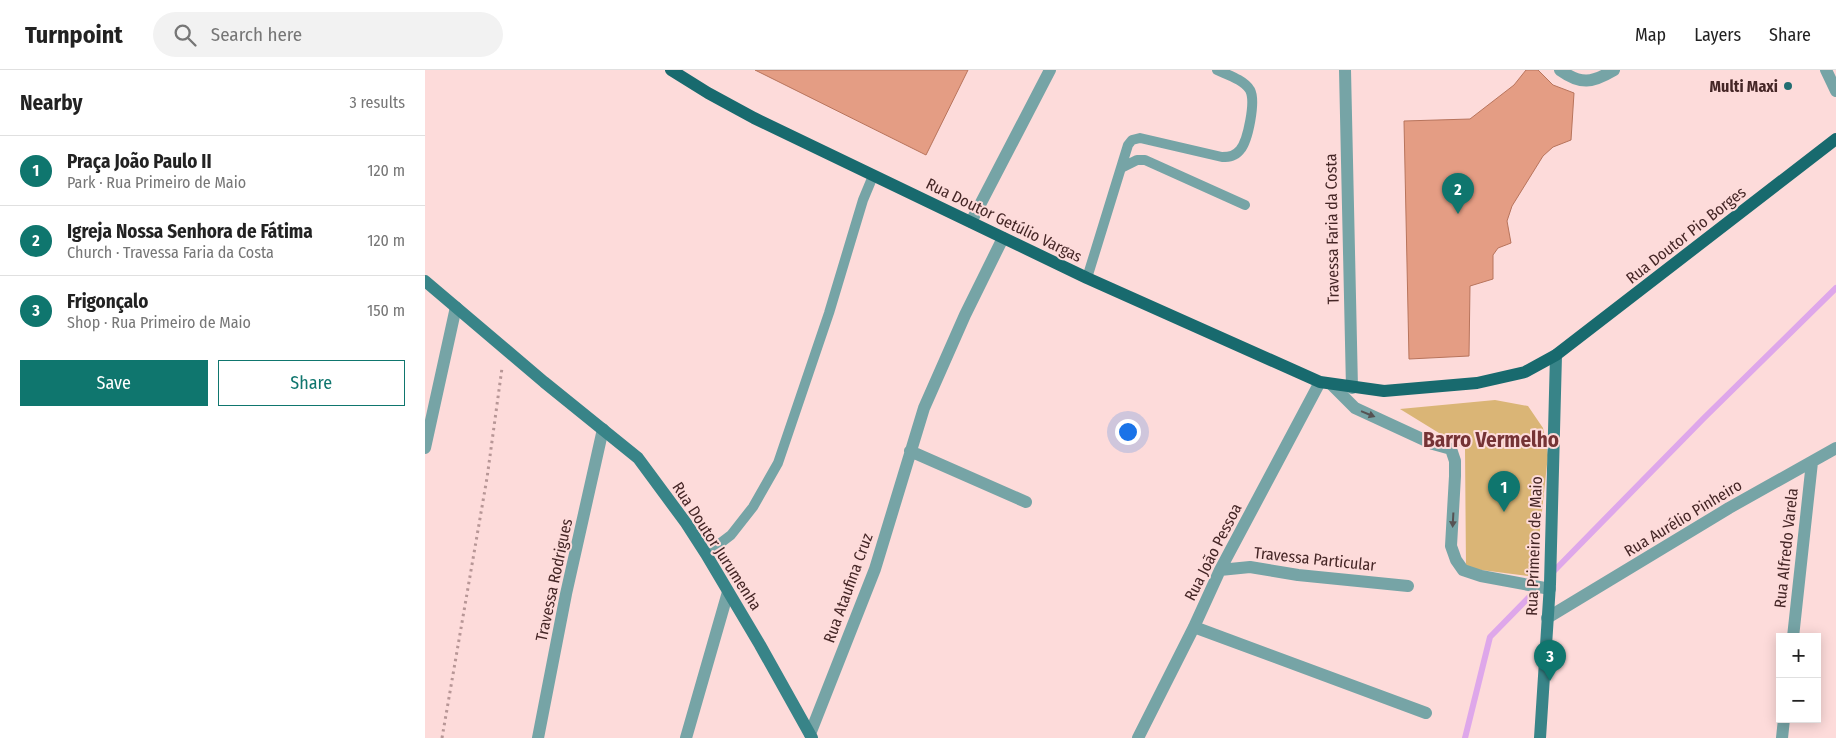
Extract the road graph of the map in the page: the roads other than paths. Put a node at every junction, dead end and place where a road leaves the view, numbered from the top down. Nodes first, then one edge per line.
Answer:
1 (671, 70) edge
2 (1050, 70) edge
3 (1217, 70) edge
4 (1345, 70) edge
5 (1560, 70) edge
6 (1614, 70) edge
7 (1827, 70) edge
8 (1836, 92) edge
9 (1836, 139) edge
10 (1121, 168) junction
11 (873, 176) junction
12 (1245, 205) dead end
13 (971, 222) junction
14 (1003, 238) junction
15 (1087, 278) junction
16 (425, 281) edge
17 (455, 307) junction
18 (1557, 355) junction
19 (1325, 383) junction
20 (1352, 388) junction
21 (603, 429) junction
22 (425, 448) edge
23 (1836, 448) edge
24 (910, 451) junction
25 (1812, 462) junction
26 (1026, 502) dead end
27 (706, 554) junction
28 (1219, 570) junction
29 (1408, 586) dead end
30 (1544, 587) junction
31 (728, 592) junction
32 (1547, 618) junction
33 (1194, 627) junction
34 (1793, 633) edge
35 (1426, 713) dead end
36 (1784, 723) edge
37 (811, 736) edge
38 (538, 738) edge
39 (686, 738) edge
40 (1138, 738) edge
41 (1540, 738) edge
42 (1782, 738) edge

1 - 11 main road, Rua Doutor Getúlio Vargas
2 - 13 street
3 - 10 lane
4 - 20 street, Travessa Faria da Costa
5 - 6 street
7 - 8 street
9 - 18 main road, Rua Doutor Pio Borges
10 - 12 lane
10 - 15 lane
11 - 13 main road, Rua Doutor Getúlio Vargas
11 - 27 lane
13 - 14 main road, Rua Doutor Getúlio Vargas
14 - 15 main road, Rua Doutor Getúlio Vargas
14 - 24 street, Rua Ataufina Cruz
15 - 19 main road, Rua Doutor Getúlio Vargas
16 - 17 main road, Rua Doutor Jurumenha
17 - 21 main road, Rua Doutor Jurumenha
17 - 22 street
18 - 20 main road, Rua Doutor Getúlio Vargas
18 - 30 main road, Rua Primeiro de Maio
19 - 20 main road, Rua Doutor Getúlio Vargas
19 - 28 street, Rua João Pessoa
19 -> 30 street, Rua Doutor Getúlio Vargas
21 - 27 main road, Rua Doutor Jurumenha
21 - 38 street, Travessa Rodrigues
23 - 25 street, Rua Aurélio Pinheiro
24 - 26 street
24 - 37 street, Rua Ataufina Cruz
25 - 32 street, Rua Aurélio Pinheiro
25 - 34 street, Rua Alfredo Varela
27 - 31 main road, Rua Doutor Jurumenha
28 - 29 street, Travessa Particular
28 - 33 street, Rua João Pessoa
30 - 32 main road, Rua Primeiro de Maio
31 - 37 main road, Rua Doutor Jurumenha
31 - 39 street
32 - 41 main road, Rua Primeiro de Maio
33 - 35 street
33 - 40 street, Rua João Pessoa
36 - 42 street

